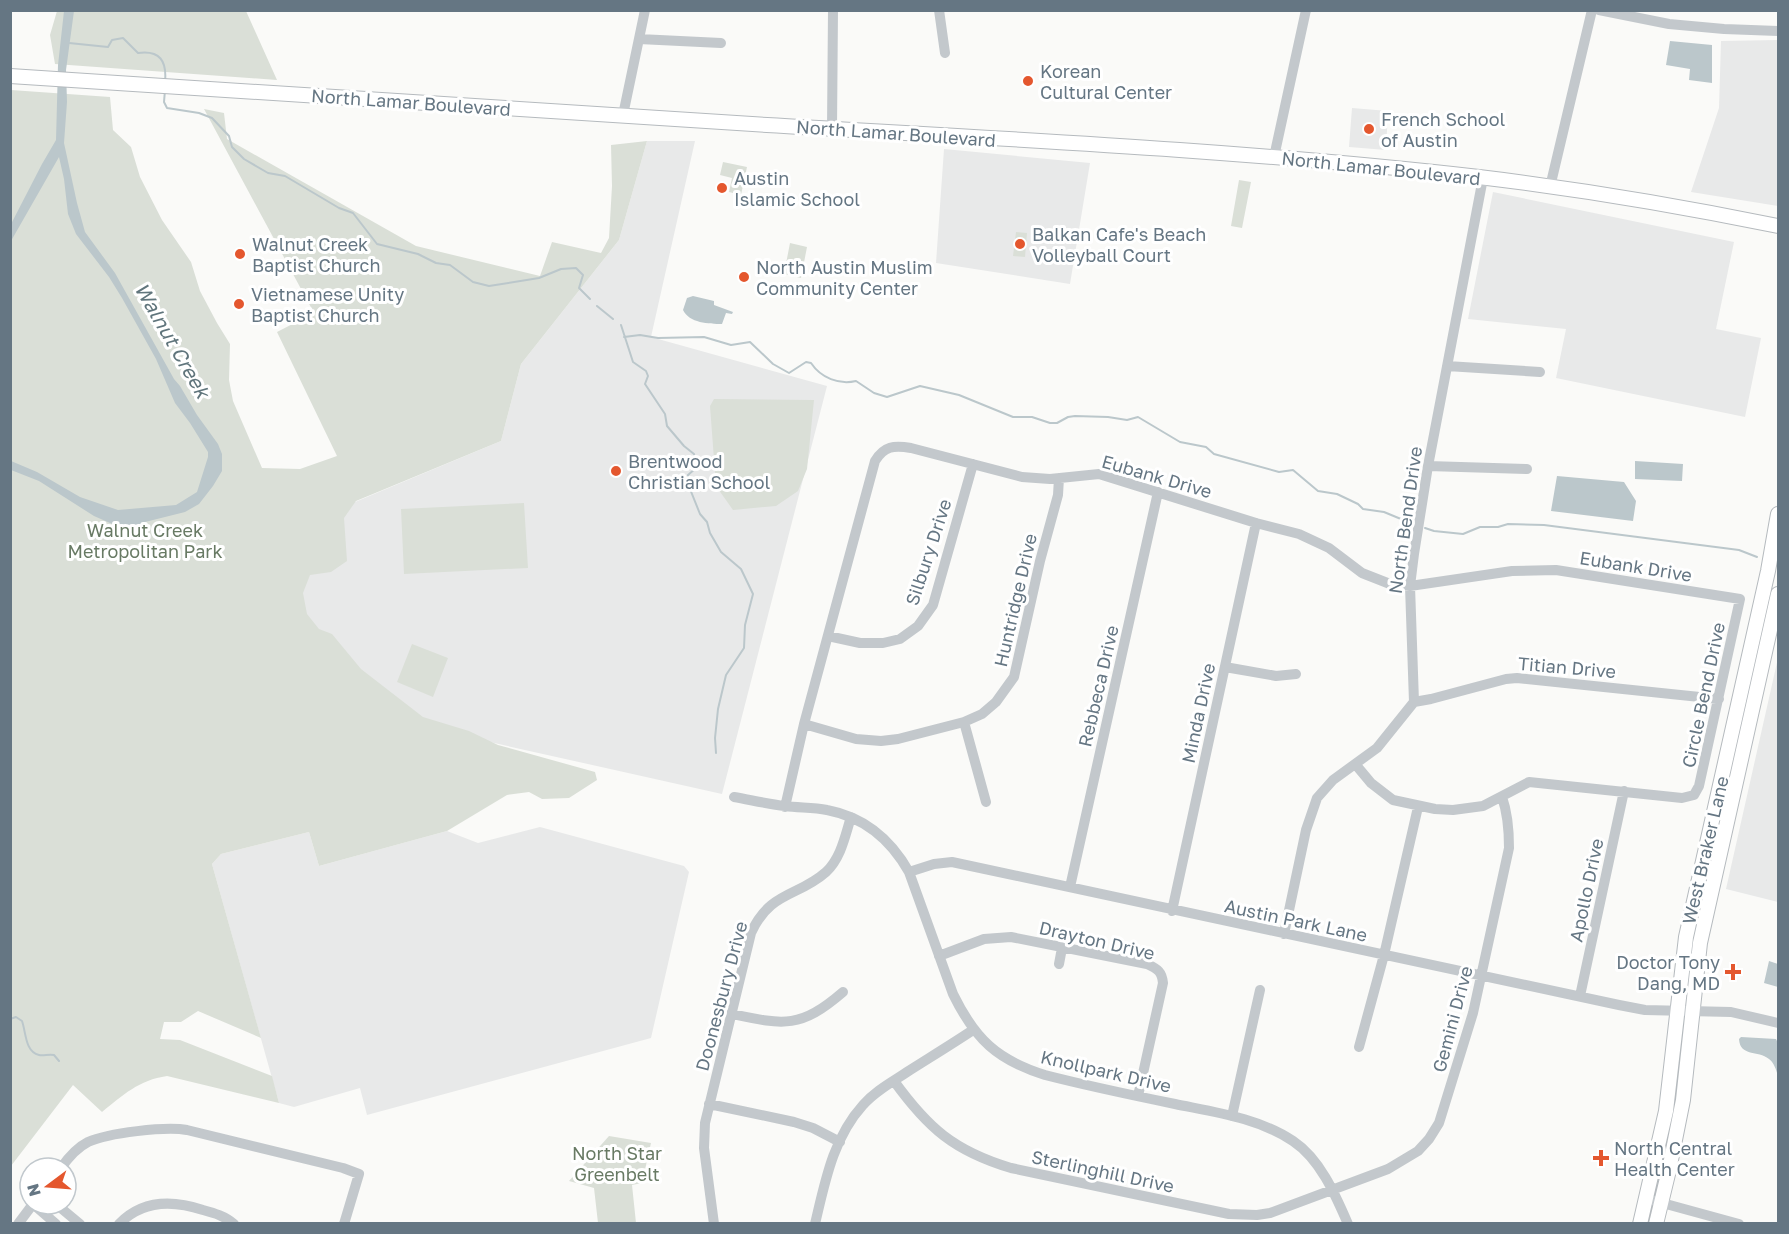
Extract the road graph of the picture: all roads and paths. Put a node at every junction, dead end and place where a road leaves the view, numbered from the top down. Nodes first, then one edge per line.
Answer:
1 (645, 10) edge
2 (833, 10) edge
3 (939, 10) edge
4 (1306, 10) edge
5 (1592, 10) edge
6 (1599, 10) edge
7 (1779, 31) edge
8 (639, 39) junction
9 (721, 43) dead end
10 (945, 53) dead end
11 (10, 76) edge
12 (624, 115) junction
13 (832, 128) junction
14 (1274, 158) junction
15 (1483, 178) junction
16 (1550, 187) junction
17 (1779, 226) edge
18 (1447, 366) junction
19 (1539, 372) dead end
20 (973, 464) junction
21 (1428, 466) junction
22 (1527, 469) dead end
23 (1059, 478) junction
24 (1158, 492) junction
25 (1779, 514) edge
26 (1256, 523) junction
27 (1410, 586) junction
28 (1779, 594) edge
29 (1740, 599) joint
30 (828, 636) junction
31 (1225, 668) junction
32 (1296, 674) dead end
33 (1719, 699) junction
34 (1414, 702) junction
35 (964, 722) junction
36 (804, 724) junction
37 (1356, 765) junction
38 (1624, 791) junction
39 (734, 797) dead end
40 (1502, 797) junction
41 (986, 802) dead end
42 (785, 807) junction
43 (1418, 807) junction
44 (851, 817) junction
45 (909, 873) junction
46 (1070, 887) junction
47 (1695, 896) junction
48 (1710, 899) junction
49 (1172, 911) junction
50 (1284, 934) junction
51 (1062, 948) junction
52 (1384, 955) junction
53 (939, 956) junction
54 (1059, 964) dead end
55 (1481, 974) junction
56 (1260, 990) dead end
57 (843, 992) dead end
58 (1580, 996) junction
59 (1678, 1011) junction
60 (1694, 1011) junction
61 (732, 1014) junction
62 (1779, 1023) edge
63 (974, 1030) junction
64 (1359, 1047) dead end
65 (894, 1081) junction
66 (1138, 1096) junction
67 (709, 1104) junction
68 (1232, 1116) junction
69 (840, 1142) junction
70 (71, 1156) edge
71 (1333, 1190) junction
72 (1646, 1199) junction
73 (1661, 1203) junction
74 (817, 1223) edge
75 (119, 1224) edge
76 (234, 1224) edge
77 (344, 1224) edge
78 (714, 1224) edge
79 (1348, 1224) edge
80 (1640, 1224) edge
81 (1656, 1224) edge
82 (1739, 1224) edge

1 - 8 street
2 - 13 street
3 - 10 street
4 - 14 street
5 - 16 street
6 - 7 street
8 - 9 street
8 - 12 street
11 - 12 main road, North Lamar Boulevard
12 - 13 main road, North Lamar Boulevard
13 - 14 main road, North Lamar Boulevard
14 - 15 main road, North Lamar Boulevard
15 - 16 main road, North Lamar Boulevard
15 - 18 street, North Bend Drive
16 - 17 main road, North Lamar Boulevard
18 - 19 street
18 - 21 street, North Bend Drive
20 - 23 street, Eubank Drive
20 - 30 street, Silbury Drive
20 - 30 street, Eubank Drive
21 - 22 street
21 - 27 street, North Bend Drive
23 - 24 street, Eubank Drive
23 - 35 street, Huntridge Drive
24 - 26 street, Eubank Drive
24 - 46 street, Rebbeca Drive
25 - 47 main road, West Braker Lane
26 - 27 street, Eubank Drive
26 - 31 street, Minda Drive
27 - 29 street, Eubank Drive
27 - 34 street, North Bend Drive
28 - 48 main road, West Braker Lane
29 - 33 street, Circle Bend Drive
30 - 36 street, Eubank Drive
31 - 32 street
31 - 49 street, Minda Drive
33 - 34 street, Titian Drive
33 - 38 street, Circle Bend Drive
34 - 37 street
35 - 36 street, Huntridge Drive
35 - 41 street
36 - 42 street, Eubank Drive
37 - 43 street, Circle Bend Drive
37 - 50 street
38 - 40 street, Circle Bend Drive
38 - 58 street, Apollo Drive
39 - 42 street, Knollpark Drive
40 - 43 street, Circle Bend Drive
40 - 55 street, Gemini Drive
42 - 44 street, Knollpark Drive
43 - 52 street
44 - 45 street, Knollpark Drive
44 - 61 street, Doonesbury Drive
45 - 46 street, Austin Park Lane
45 - 53 street, Knollpark Drive
46 - 49 street, Austin Park Lane
47 - 48 main road
47 - 59 main road, West Braker Lane
48 - 60 main road, West Braker Lane
49 - 50 street, Austin Park Lane
50 - 52 street, Austin Park Lane
51 - 53 street, Drayton Drive
51 - 54 street
51 - 66 street, Drayton Drive
52 - 55 street, Austin Park Lane
52 - 64 street
53 - 63 street, Knollpark Drive
55 - 58 street, Austin Park Lane
55 - 71 street, Gemini Drive
56 - 68 street
57 - 61 street
58 - 59 street, Austin Park Lane
59 - 60 street, Austin Park Lane
59 - 72 main road, West Braker Lane
60 - 62 street, Austin Park Lane
60 - 73 main road, West Braker Lane
61 - 67 street, Doonesbury Drive
63 - 65 street
63 - 66 street, Knollpark Drive
65 - 69 street
65 - 71 street, Sterlinghill Drive
66 - 68 street, Knollpark Drive
67 - 69 street
67 - 78 street, Doonesbury Drive
68 - 71 street, Knollpark Drive
69 - 74 street
70 - 77 street
71 - 79 street, Knollpark Drive
72 - 73 street
72 - 80 main road, West Braker Lane
73 - 81 main road, West Braker Lane
73 - 82 street
75 - 76 street

